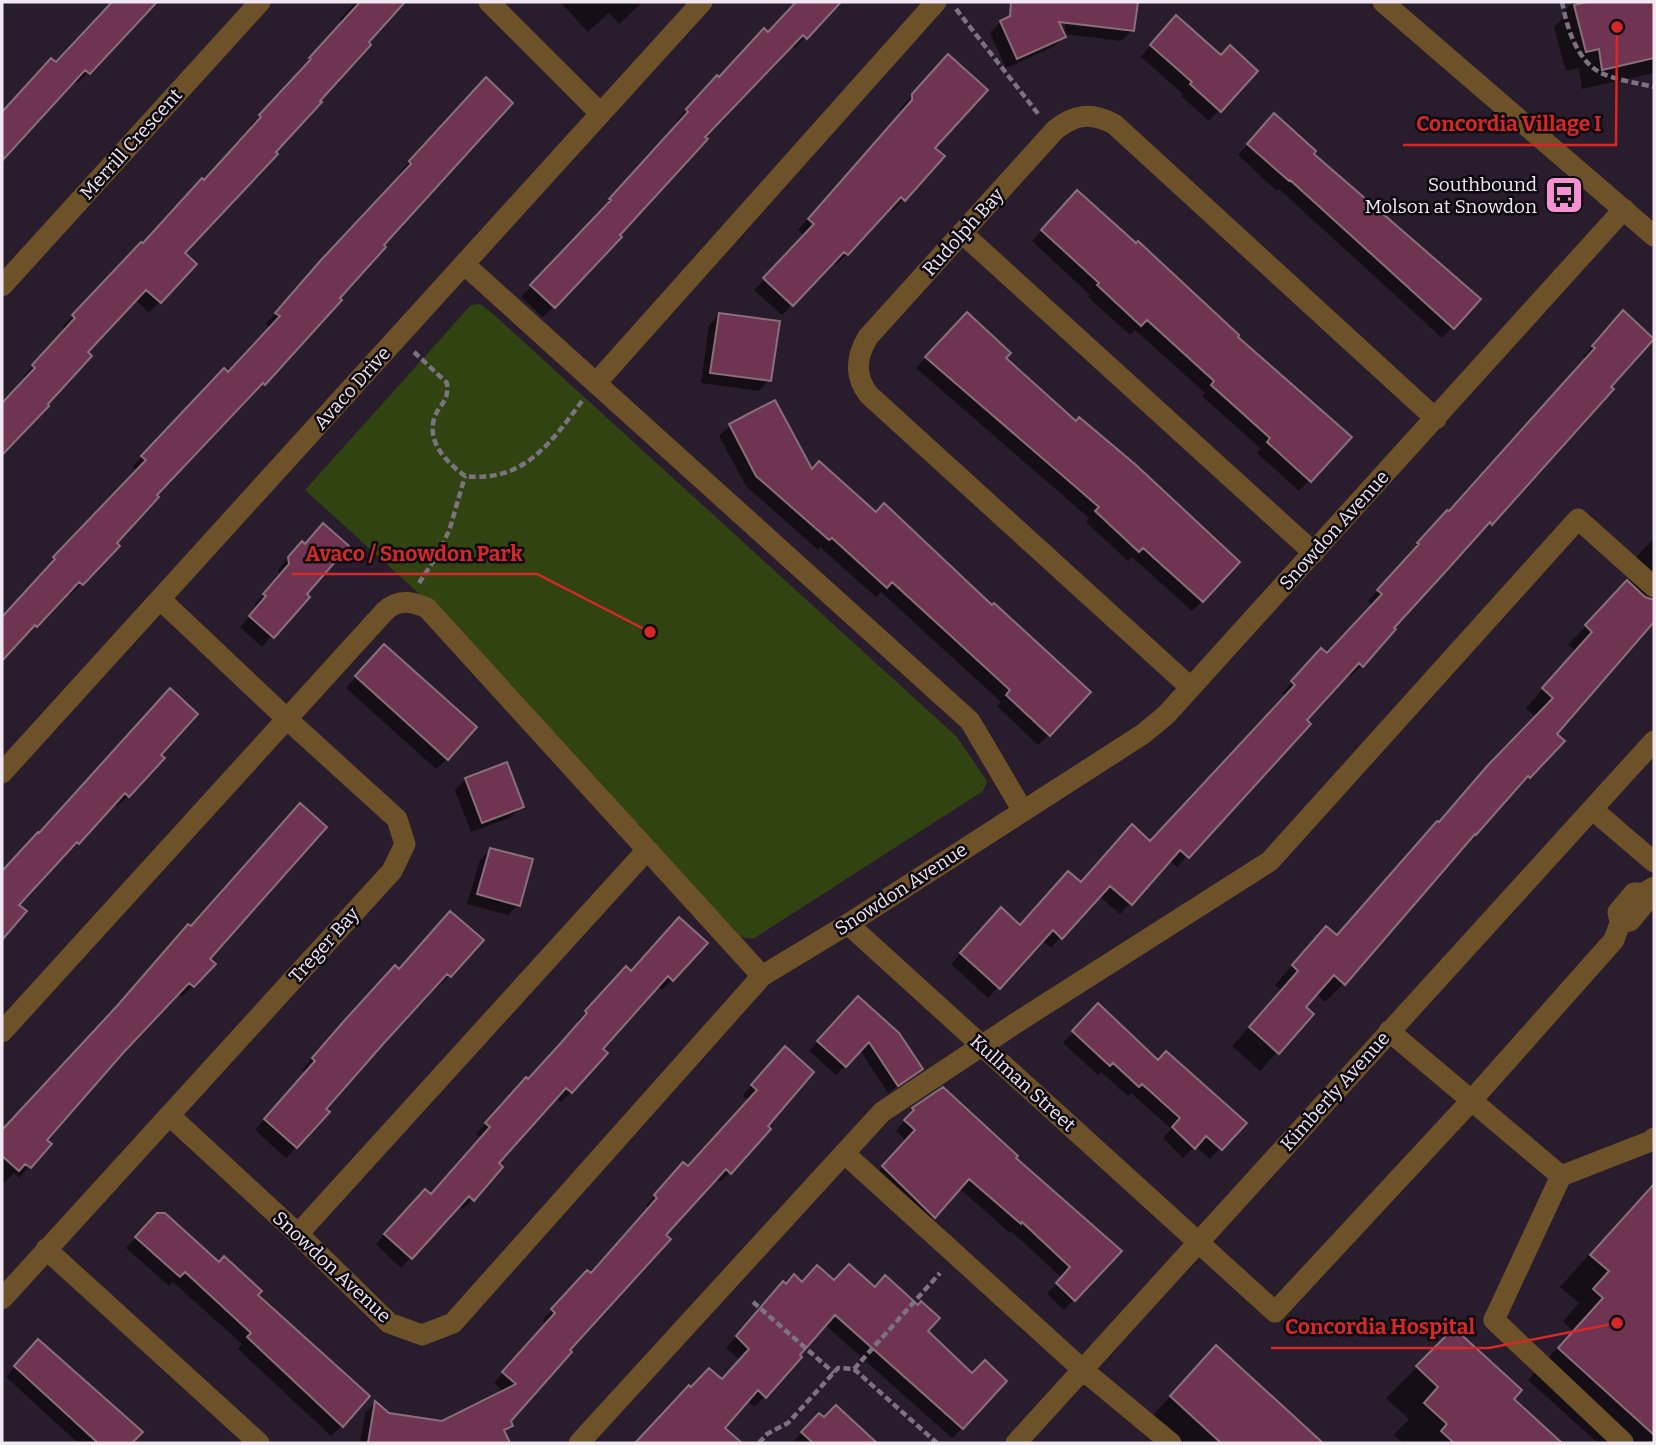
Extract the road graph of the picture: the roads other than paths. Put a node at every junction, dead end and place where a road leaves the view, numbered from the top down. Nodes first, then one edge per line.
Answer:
1 (260, 2) edge
2 (489, 2) edge
3 (702, 2) edge
4 (936, 2) edge
5 (1383, 2) edge
6 (600, 113) junction
7 (1624, 209) junction
8 (962, 233) junction
9 (1654, 236) edge
10 (464, 264) junction
11 (2, 286) edge
12 (596, 383) junction
13 (1436, 419) junction
14 (1314, 553) junction
15 (1654, 587) edge
16 (161, 600) junction
17 (1190, 687) junction
18 (287, 719) junction
19 (1654, 741) edge
20 (2, 773) edge
21 (1592, 809) junction
22 (1023, 811) junction
23 (647, 850) junction
24 (1654, 862) edge
25 (1649, 890) edge
26 (848, 924) junction
27 (762, 976) junction
28 (1389, 1031) junction
29 (2, 1032) edge
30 (982, 1046) junction
31 (1472, 1101) junction
32 (169, 1115) junction
33 (1654, 1138) edge
34 (844, 1153) junction
35 (1561, 1177) junction
36 (298, 1234) junction
37 (1198, 1241) junction
38 (46, 1250) junction
39 (2, 1299) edge
40 (1083, 1370) junction
41 (1622, 1442) edge
42 (259, 1443) edge
43 (579, 1443) edge
44 (1016, 1443) edge
45 (1171, 1443) edge

1 - 11 street, Merrill Crescent
2 - 6 street
3 - 6 street, Avaco Drive
4 - 12 street
5 - 7 street
6 - 10 street, Avaco Drive
7 - 9 street
7 - 13 street, Snowdon Avenue
8 - 13 street, Rudolph Bay
8 - 14 street
8 - 17 street, Rudolph Bay
10 - 12 street
10 - 16 street, Avaco Drive
12 - 22 street
13 - 14 street, Snowdon Avenue
14 - 17 street, Snowdon Avenue
15 - 30 street
16 - 18 street, Treger Bay
16 - 20 street, Avaco Drive
17 - 22 street, Snowdon Avenue
18 - 23 street
18 - 29 street
18 - 32 street, Treger Bay
19 - 21 street, Kimberly Avenue
21 - 24 street
21 - 28 street, Kimberly Avenue
22 - 26 street, Snowdon Avenue
23 - 27 street
23 - 36 street
25 - 31 street
26 - 27 street, Snowdon Avenue
26 - 30 street, Kullman Street
27 - 36 street, Snowdon Avenue
28 - 31 street
28 - 37 street, Kimberly Avenue
30 - 34 street
30 - 37 street, Kullman Street
31 - 35 street
31 - 37 street, Kullman Street
32 - 36 street, Snowdon Avenue
32 - 38 street, Treger Bay
33 - 35 street
34 - 40 street
34 - 43 street
35 - 41 street
37 - 40 street, Kimberly Avenue
38 - 39 street, Treger Bay
38 - 42 street
40 - 44 street, Kimberly Avenue
40 - 45 street

